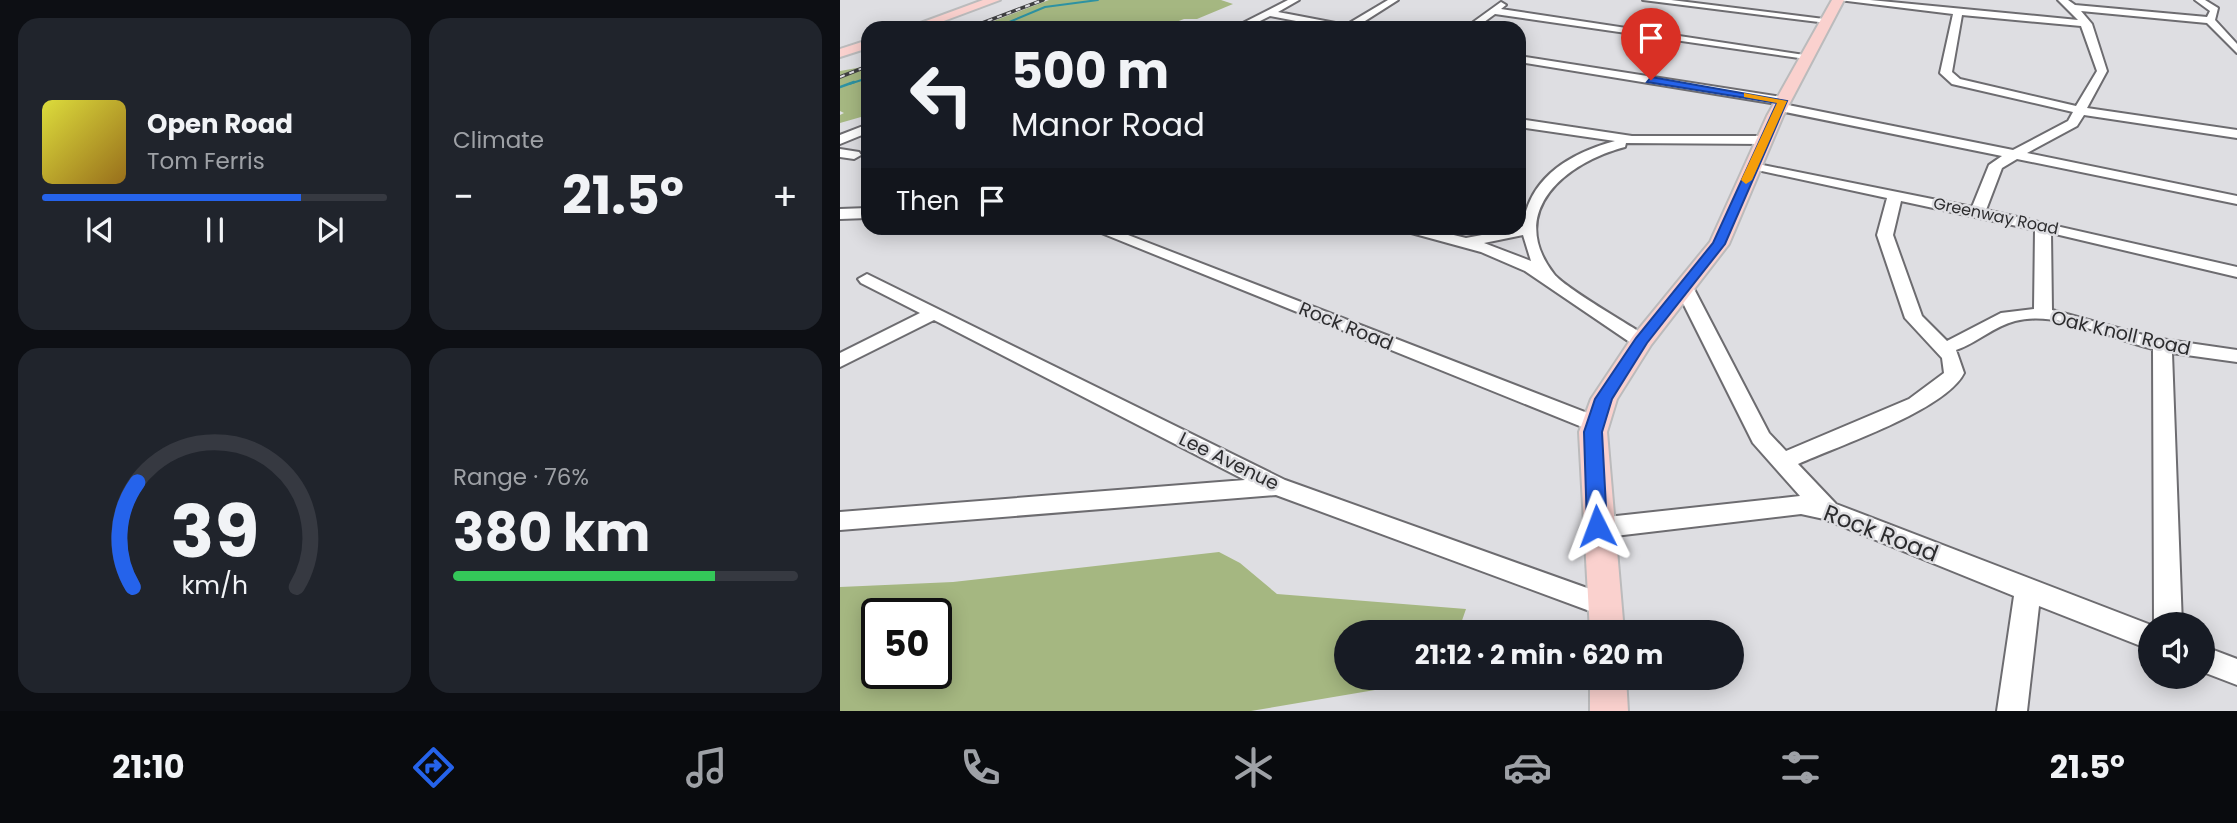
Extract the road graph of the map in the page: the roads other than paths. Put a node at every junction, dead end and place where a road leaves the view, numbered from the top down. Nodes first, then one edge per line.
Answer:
1 (994, 0) edge
2 (1295, 0) edge
3 (1395, 0) edge
4 (1507, 0) edge
5 (1647, 0) edge
6 (1840, 0) edge
7 (2062, 0) edge
8 (2199, 0) edge
9 (2075, 8) junction
10 (1492, 11) junction
11 (1958, 12) junction
12 (1269, 13) junction
13 (1826, 20) junction
14 (2210, 20) junction
15 (933, 21) edge
16 (1252, 21) edge
17 (1311, 21) edge
18 (1360, 21) edge
19 (1479, 21) edge
20 (2087, 24) junction
21 (861, 46) edge
22 (2237, 50) edge
23 (843, 51) edge
24 (1806, 56) junction
25 (1526, 60) edge
26 (1781, 104) junction
27 (2082, 111) junction
28 (1526, 126) edge
29 (861, 131) edge
30 (2237, 134) edge
31 (840, 140) edge
32 (1655, 140) junction
33 (1764, 140) junction
34 (1567, 146) junction
35 (2019, 154) junction
36 (1753, 165) junction
37 (1895, 195) junction
38 (2237, 200) edge
39 (861, 213) edge
40 (1978, 213) junction
41 (840, 214) edge
42 (2043, 227) junction
43 (1530, 229) junction
44 (1526, 230) edge
45 (1115, 235) edge
46 (1435, 235) edge
47 (1502, 235) edge
48 (1464, 243) junction
49 (2237, 272) edge
50 (1546, 275) junction
51 (867, 279) dead end
52 (1684, 287) junction
53 (934, 313) junction
54 (2043, 315) junction
55 (1641, 341) junction
56 (2162, 346) junction
57 (1945, 348) junction
58 (2237, 356) edge
59 (840, 361) edge
60 (1595, 424) junction
61 (1781, 462) junction
62 (1277, 486) junction
63 (1828, 511) junction
64 (840, 521) edge
65 (1598, 528) junction
66 (2028, 590) junction
67 (2168, 612) edge
68 (1606, 619) edge
69 (2138, 633) edge
70 (2215, 664) edge
71 (2237, 672) edge
72 (1608, 690) edge
73 (1609, 711) edge
74 (2012, 711) edge

1 - 15 main road
2 - 12 street
3 - 18 street
4 - 10 street
5 - 13 street
6 - 11 street
6 - 13 main road
7 - 9 street
8 - 14 street
9 - 14 street
9 - 20 street
10 - 19 street
10 - 24 street
11 - 20 street
11 - 27 street
12 - 16 street
12 - 17 street
13 - 24 main road
14 - 22 street
20 - 27 street
21 - 23 main road
24 - 26 main road
25 - 26 street
26 - 33 main road
26 - 35 street
27 - 30 street
27 - 35 street
28 - 34 street
29 - 31 street
32 - 33 street
32 - 34 street
32 - 34 street
33 - 36 main road
34 - 43 street
35 - 38 street
35 - 40 street
36 - 37 street, Greenway Road
36 - 52 main road
37 - 40 street, Greenway Road
37 - 57 street
39 - 41 street
40 - 42 street, Greenway Road
42 - 49 street, Greenway Road
42 - 54 street
43 - 44 street
43 - 50 street
45 - 60 street, Rock Road
46 - 48 street
47 - 48 street
48 - 50 street
50 - 55 street
51 - 53 street, Lee Avenue
52 - 55 main road
52 - 61 street
53 - 59 street
53 - 62 street, Lee Avenue
54 - 56 street, Oak Knoll Road
54 - 57 street, Oak Knoll Road
55 - 60 main road
56 - 58 street, Oak Knoll Road
56 - 67 street
57 - 61 street
60 - 65 main road
61 - 63 street
62 - 64 street
62 - 68 street, Lee Avenue
63 - 65 street, Rock Road
63 - 66 street, Rock Road
65 - 68 main road
66 - 69 street, Rock Road
66 - 74 street
70 - 71 street
72 - 73 main road

